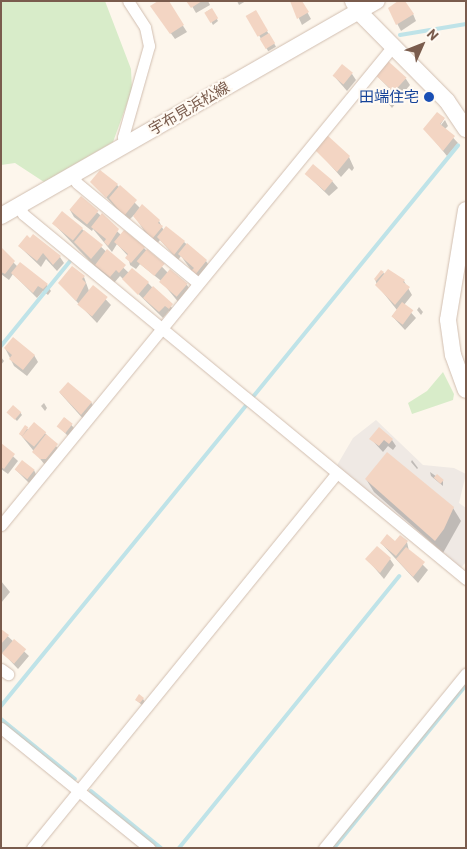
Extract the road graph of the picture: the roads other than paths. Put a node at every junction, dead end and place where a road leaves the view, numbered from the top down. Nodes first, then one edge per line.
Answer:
1 (377, 1) edge
2 (130, 2) edge
3 (356, 6) edge
4 (392, 46) junction
5 (466, 129) edge
6 (126, 144) junction
7 (72, 175) junction
8 (19, 206) junction
9 (466, 210) edge
10 (1, 216) edge
11 (198, 283) junction
12 (162, 328) junction
13 (466, 390) edge
14 (337, 473) junction
15 (1, 525) edge
16 (466, 579) edge
17 (466, 673) edge
18 (1, 728) edge
19 (79, 790) junction
20 (32, 848) edge
21 (150, 848) edge
22 (324, 848) edge

1 - 3 main road, 宇布見浜松線
2 - 6 street
3 - 4 main road
3 - 6 main road, 宇布見浜松線
4 - 5 main road
4 - 11 street
6 - 7 main road, 宇布見浜松線
7 - 8 main road, 宇布見浜松線
7 - 11 street
8 - 10 main road, 宇布見浜松線
8 - 12 street
9 - 13 main road
11 - 12 street
12 - 14 street
12 - 15 street
14 - 16 street
14 - 19 street
17 - 22 street
18 - 19 street
19 - 20 street
19 - 21 street

